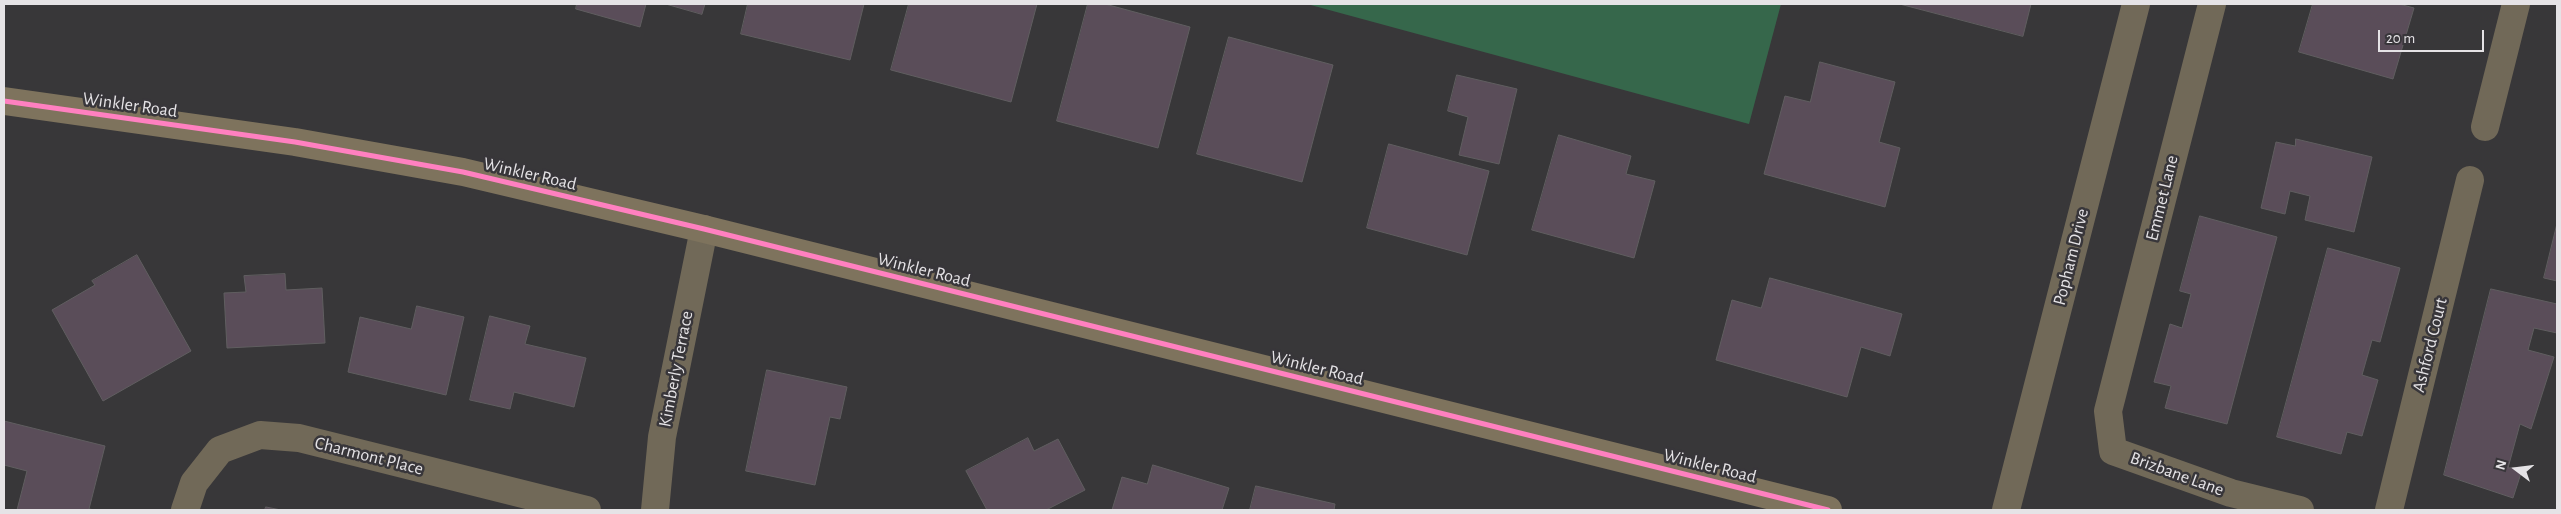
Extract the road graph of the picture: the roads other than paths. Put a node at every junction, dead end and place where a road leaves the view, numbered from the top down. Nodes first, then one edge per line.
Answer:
1 (2136, 4) edge
2 (2212, 4) edge
3 (2516, 4) edge
4 (4, 101) edge
5 (2485, 127) dead end
6 (2470, 180) dead end
7 (704, 229) junction
8 (2113, 392) joint
9 (185, 510) edge
10 (587, 510) edge
11 (655, 510) edge
12 (1828, 510) edge
13 (2006, 510) edge
14 (2300, 510) edge
15 (2389, 510) edge

1 - 13 street, Popham Drive
2 - 8 street, Emmet Lane
3 - 5 street
4 - 7 street, Winkler Road
6 - 15 street, Ashford Court
7 - 11 street, Kimberly Terrace
7 - 12 street, Winkler Road
8 - 14 street, Brizbane Lane
9 - 10 street, Charmont Place

